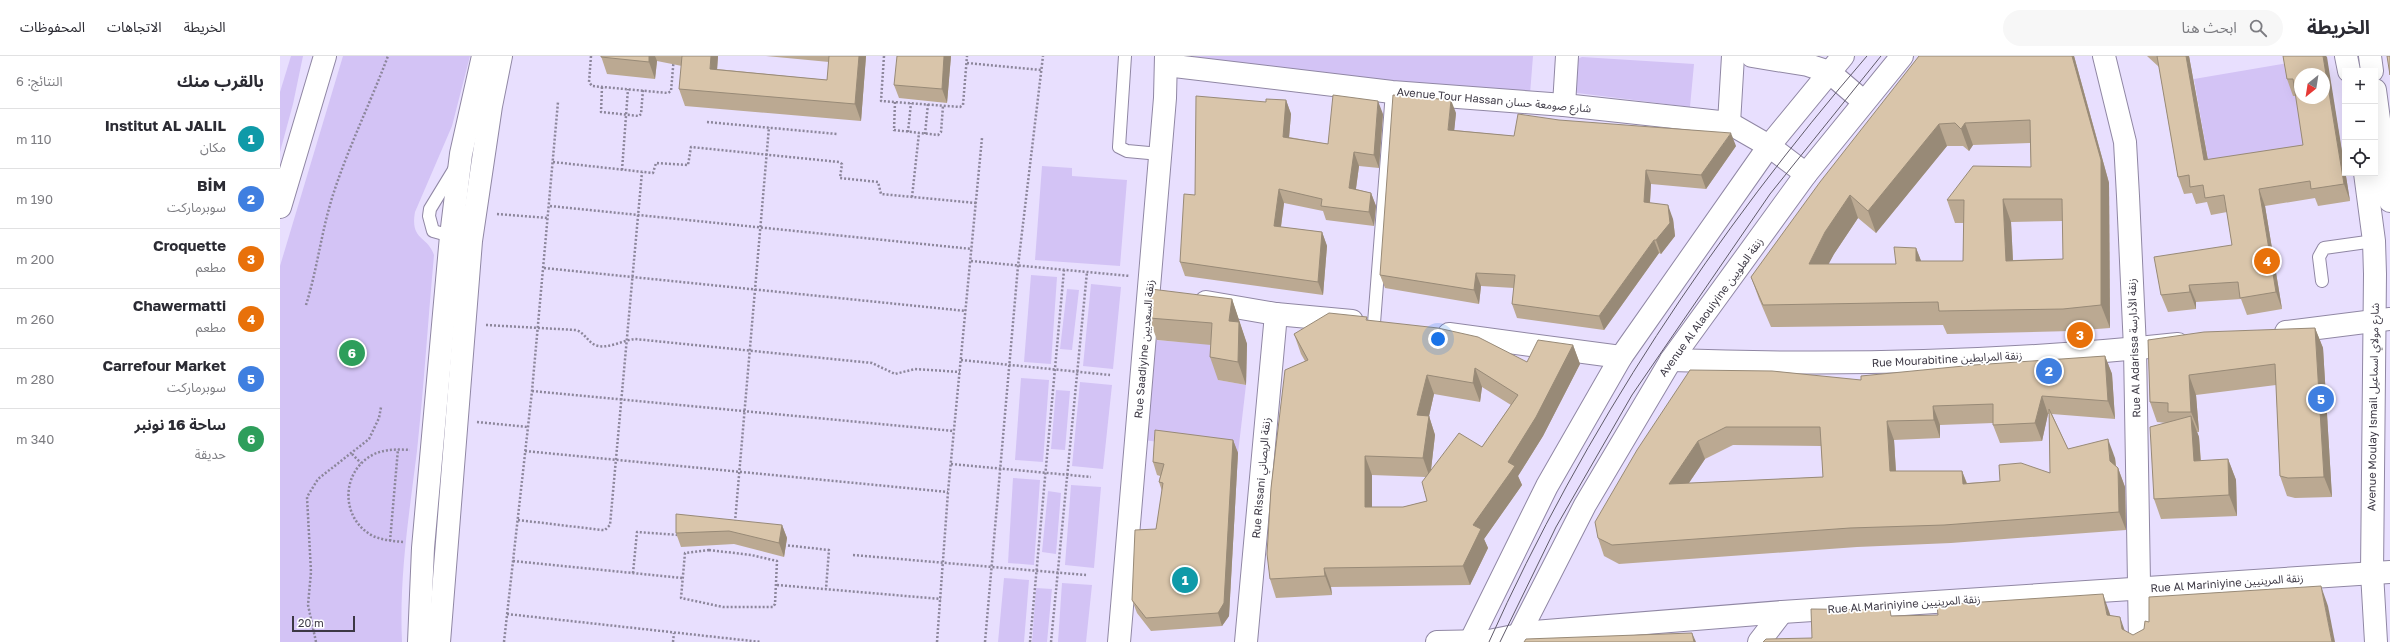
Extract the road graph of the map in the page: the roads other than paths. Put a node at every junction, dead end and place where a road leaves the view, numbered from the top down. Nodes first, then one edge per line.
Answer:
1 (325, 56) edge
2 (483, 56) edge
3 (501, 56) edge
4 (1125, 56) edge
5 (1567, 56) edge
6 (1733, 56) edge
7 (1752, 56) edge
8 (1843, 56) edge
9 (1902, 56) edge
10 (2104, 56) edge
11 (2346, 56) edge
12 (2370, 56) edge
13 (1166, 61) edge
14 (2348, 68) edge
15 (2372, 68) edge
16 (1829, 72) junction
17 (1392, 92) junction
18 (1863, 101) junction
19 (2377, 104) edge
20 (1564, 105) junction
21 (1728, 123) junction
22 (1769, 146) junction
23 (1160, 154) junction
24 (1806, 174) junction
25 (2366, 176) edge
26 (2390, 201) edge
27 (280, 207) edge
28 (461, 239) junction
29 (2382, 240) edge
30 (2322, 280) dead end
31 (1149, 286) junction
32 (1276, 314) junction
33 (2382, 321) edge
34 (1374, 323) junction
35 (1397, 326) edge
36 (1428, 331) edge
37 (2269, 334) edge
38 (2198, 342) edge
39 (2136, 348) junction
40 (1621, 357) junction
41 (1671, 360) junction
42 (2381, 573) edge
43 (2139, 590) junction
44 (1782, 612) junction
45 (1517, 639) edge
46 (1471, 641) edge
47 (419, 642) edge
48 (439, 642) edge
49 (1119, 642) edge
50 (1246, 642) edge
51 (1437, 642) edge
52 (1759, 642) edge
53 (2140, 642) edge
54 (2376, 642) edge

1 - 27 main road
2 - 28 main road
3 - 28 main road
4 - 23 lane
5 - 20 main road
6 - 21 main road
7 - 16 main road
8 - 16 main road
9 - 18 main road, Avenue Al Alaouiyine زنقة العلويين
10 - 39 main road, Rue Al Adarissa زنقة الأدارسة
11 - 14 main road
12 - 15 main road
13 - 17 main road, Avenue Tour Hassan شارع صومعة حسان
13 - 23 main road, Rue Saadiyine زنقة السعديين
16 - 18 main road
16 - 22 main road
17 - 20 main road, Avenue Tour Hassan شارع صومعة حسان
17 - 34 lane
18 - 24 main road, Avenue Al Alaouiyine زنقة العلويين
19 - 26 main road
20 - 21 main road, Avenue Tour Hassan شارع صومعة حسان
21 - 22 main road, Avenue Tour Hassan شارع صومعة حسان
22 - 24 main road, Avenue Tour Hassan شارع صومعة حسان
22 - 40 main road
23 - 31 main road, Rue Saadiyine زنقة السعديين
24 - 41 main road, Avenue Al Alaouiyine زنقة العلويين
25 - 29 main road, Avenue Moulay Ismail شارع مولاي اسماعيل
28 - 47 main road
28 - 48 main road
29 - 30 lane
29 - 33 main road, Avenue Moulay Ismail شارع مولاي اسماعيل
31 - 32 main road
31 - 49 main road, Rue Saadiyine زنقة السعديين
32 - 34 main road
32 - 50 main road, Rue Rissani زنقة الريصاني
33 - 37 main road
33 - 42 main road, Avenue Moulay Ismail شارع مولاي اسماعيل
34 - 35 main road
36 - 40 main road
38 - 39 main road, Rue Mourabitine زنقة المرابطين
39 - 41 main road, Rue Mourabitine زنقة المرابطين
39 - 43 main road, Rue Al Adarissa زنقة الأدارسة
40 - 46 main road
41 - 45 main road, Avenue Al Alaouiyine زنقة العلويين
42 - 43 main road, Rue Al Mariniyine زنقة المرينيين
42 - 54 main road, Avenue Moulay Ismail شارع مولاي اسماعيل
43 - 44 main road, Rue Al Mariniyine زنقة المرينيين
43 - 53 main road, Rue Al Adarissa زنقة الأدارسة
44 - 45 main road, Rue Al Mariniyine زنقة المرينيين
44 - 52 main road
45 - 46 main road, Rue Al Mariniyine زنقة المرينيين
46 - 51 main road, Rue Al Mariniyine زنقة المرينيين

